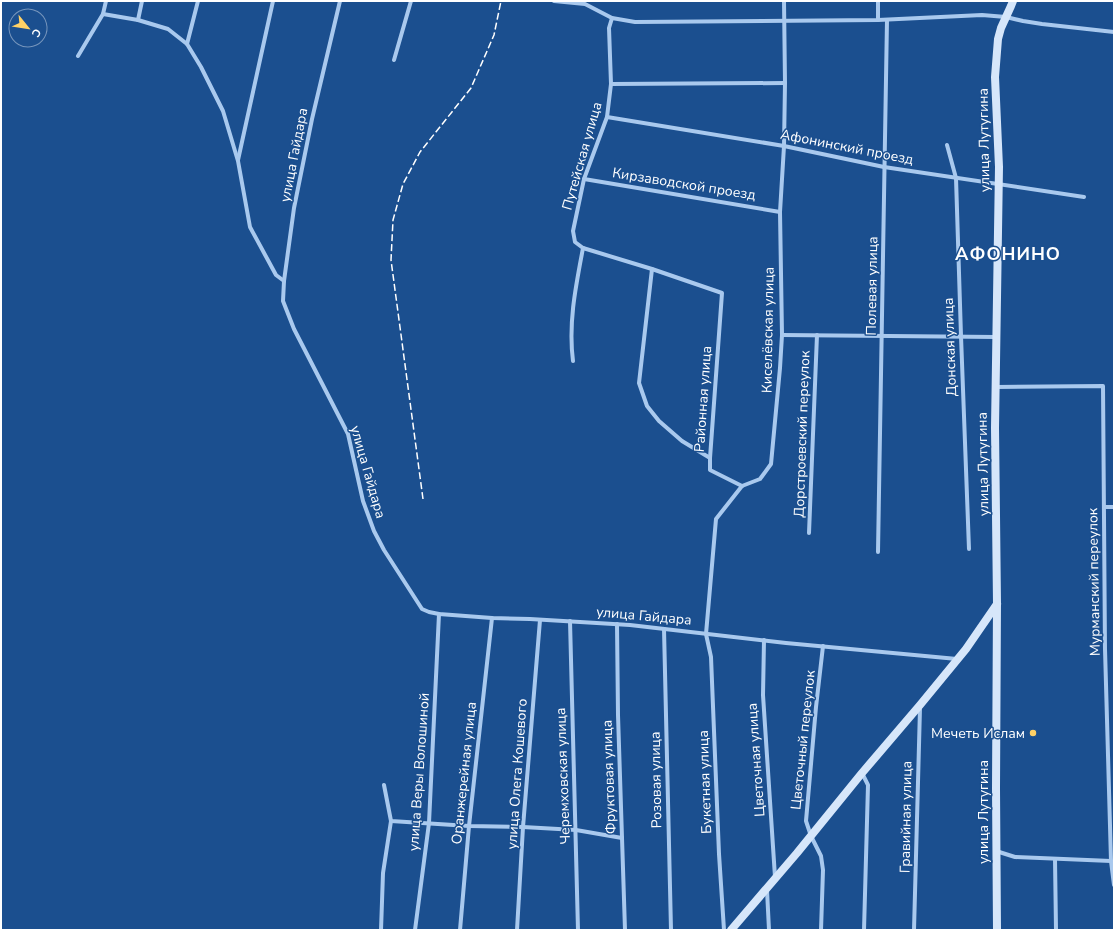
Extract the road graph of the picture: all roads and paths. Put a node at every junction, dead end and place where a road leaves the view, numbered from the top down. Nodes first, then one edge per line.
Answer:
1 (106, 1) edge
2 (142, 1) edge
3 (198, 1) edge
4 (272, 1) edge
5 (340, 1) edge
6 (411, 1) edge
7 (554, 1) edge
8 (784, 1) edge
9 (878, 1) edge
10 (1013, 1) edge
11 (103, 14) junction
12 (1006, 17) junction
13 (612, 18) junction
14 (138, 20) junction
15 (878, 20) junction
16 (887, 20) junction
17 (784, 21) junction
18 (1114, 32) edge
19 (187, 44) junction
20 (78, 56) dead end
21 (394, 60) dead end
22 (785, 83) junction
23 (611, 84) junction
24 (607, 117) junction
25 (947, 145) dead end
26 (784, 146) junction
27 (238, 161) junction
28 (884, 167) junction
29 (956, 178) junction
30 (584, 179) junction
31 (998, 184) junction
32 (1084, 197) dead end
33 (780, 212) junction
34 (583, 248) junction
35 (652, 269) junction
36 (284, 281) junction
37 (782, 335) junction
38 (816, 335) junction
39 (882, 336) junction
40 (961, 336) junction
41 (996, 337) junction
42 (573, 361) dead end
43 (996, 387) junction
44 (710, 458) junction
45 (742, 486) junction
46 (1104, 507) junction
47 (1114, 507) edge
48 (809, 533) dead end
49 (969, 549) dead end
50 (878, 552) dead end
51 (997, 603) junction
52 (439, 614) junction
53 (492, 618) junction
54 (540, 620) junction
55 (570, 621) junction
56 (617, 624) junction
57 (664, 629) junction
58 (706, 634) junction
59 (764, 640) junction
60 (824, 646) junction
61 (957, 659) junction
62 (920, 705) junction
63 (862, 773) junction
64 (384, 785) dead end
65 (391, 821) junction
66 (429, 823) junction
67 (469, 826) junction
68 (523, 827) junction
69 (576, 830) junction
70 (811, 836) junction
71 (622, 838) junction
72 (996, 851) junction
73 (1055, 859) junction
74 (1111, 861) junction
75 (775, 878) junction
76 (1114, 885) edge
77 (767, 888) junction
78 (381, 930) edge
79 (415, 930) edge
80 (460, 930) edge
81 (517, 930) edge
82 (578, 930) edge
83 (625, 930) edge
84 (671, 930) edge
85 (724, 930) edge
86 (731, 930) edge
87 (769, 930) edge
88 (822, 930) edge
89 (864, 930) edge
90 (914, 930) edge
91 (996, 930) edge
92 (1056, 930) edge

1 - 11 street
2 - 14 street
3 - 19 street
4 - 27 street
5 - 36 street, улица Гайдара
6 - 21 street
7 - 13 street
8 - 17 street, Киселёвская улица
9 - 15 street
10 - 12 main road, улица Лутугина
11 - 14 street
11 - 20 street
12 - 16 street
12 - 18 street
12 - 31 main road, улица Лутугина
13 - 17 street
13 - 23 street, Путейская улица
14 - 19 street
15 - 16 street
15 - 17 street
16 - 28 street, Полевая улица
17 - 22 street, Киселёвская улица
19 - 27 street
22 - 23 street
22 - 26 street, Киселёвская улица
23 - 24 street, Путейская улица
24 - 26 street, Афонинский проезд
24 - 30 street, Путейская улица
25 - 29 street, Донская улица
26 - 28 street, Афонинский проезд
26 - 33 street, Киселёвская улица
27 - 36 street
28 - 29 street, Афонинский проезд
28 - 39 street, Полевая улица
29 - 31 street, Афонинский проезд
29 - 40 street, Донская улица
30 - 33 street, Кирзаводской проезд
30 - 34 street, Путейская улица
31 - 32 street, Афонинский проезд
31 - 41 main road, улица Лутугина
33 - 37 street, Киселёвская улица
34 - 35 street
34 - 42 street
35 - 44 street
35 - 44 street, Районная улица
36 - 52 street, улица Гайдара
37 - 38 street
37 - 45 street, Киселёвская улица
38 - 39 street
38 - 48 street, Дорстроевский переулок
39 - 40 street
39 - 50 street, Полевая улица
40 - 41 street
40 - 49 street, Донская улица
41 - 43 main road, улица Лутугина
43 - 46 street, Мурманский переулок
43 - 51 main road, улица Лутугина
44 - 45 street, Районная улица
45 - 58 street, Киселёвская улица
46 - 47 street
46 - 74 street, Мурманский переулок
51 - 61 main road
51 - 72 main road, улица Лутугина
52 - 53 street, улица Гайдара
52 - 66 street, улица Веры Волошиной
53 - 54 street, улица Гайдара
53 - 67 street, Оранжерейная улица
54 - 55 street, улица Гайдара
54 - 68 street, улица Олега Кошевого
55 - 56 street, улица Гайдара
55 - 69 street, Черемховская улица
56 - 57 street, улица Гайдара
56 - 71 street, Фруктовая улица
57 - 58 street, улица Гайдара
57 - 84 street, Розовая улица
58 - 59 street, улица Гайдара
58 - 85 street, Букетная улица
59 - 60 street, улица Гайдара
59 - 75 street, Цветочная улица
60 - 61 street, улица Гайдара
60 - 70 street, Цветочный переулок
61 - 62 main road
62 - 63 main road
62 - 90 street, Гравийная улица
63 - 70 main road
63 - 89 street
64 - 65 street, улица Веры Волошиной
65 - 66 street
65 - 78 street, улица Веры Волошиной
66 - 67 street
66 - 79 street, улица Веры Волошиной
67 - 68 street
67 - 80 street, Оранжерейная улица
68 - 69 street
68 - 81 street, улица Олега Кошевого
69 - 71 street
69 - 82 street, Черемховская улица
70 - 75 main road
70 - 88 street, Цветочный переулок
71 - 83 street, Фруктовая улица
72 - 73 street
72 - 91 main road, улица Лутугина
73 - 74 street
73 - 92 street
74 - 76 street, Мурманский переулок
75 - 77 main road
77 - 86 main road
77 - 87 street

